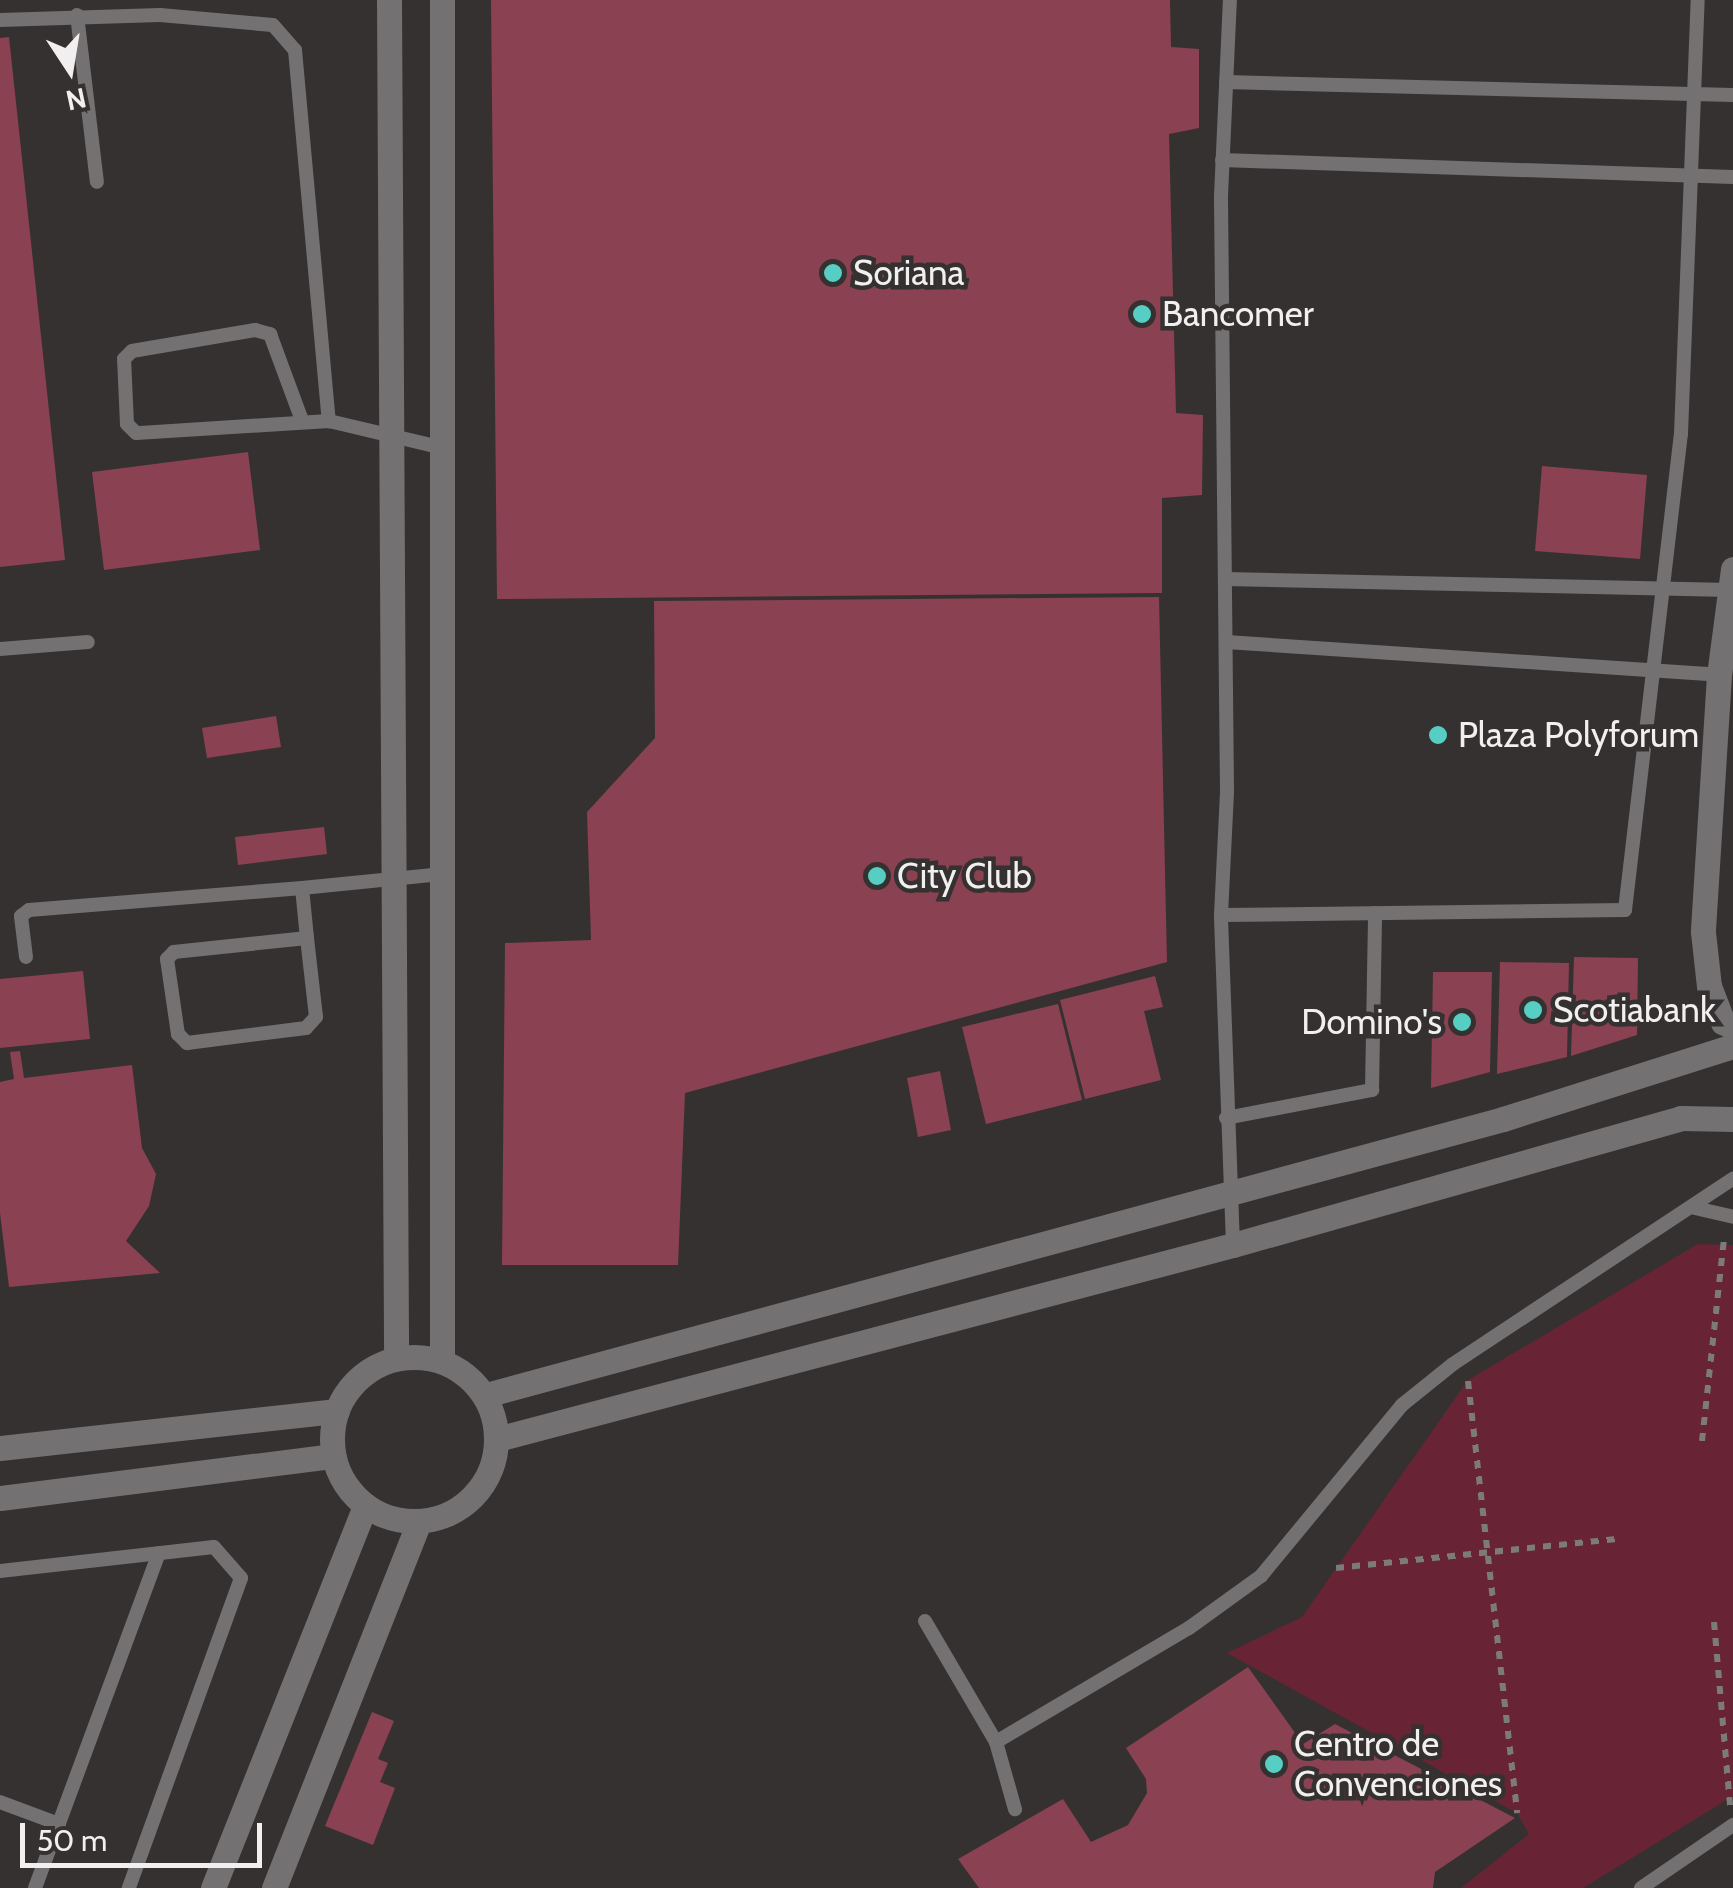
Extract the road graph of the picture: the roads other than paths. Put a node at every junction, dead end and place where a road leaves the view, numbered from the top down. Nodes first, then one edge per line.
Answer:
1 (389, 0) edge
2 (442, 0) edge
3 (1230, 0) edge
4 (1698, 0) edge
5 (77, 15) junction
6 (0, 20) edge
7 (1226, 82) junction
8 (1695, 94) junction
9 (1733, 95) edge
10 (1222, 160) junction
11 (1692, 177) junction
12 (1733, 177) edge
13 (96, 182) dead end
14 (301, 418) junction
15 (329, 421) junction
16 (390, 434) junction
17 (443, 448) junction
18 (1225, 579) junction
19 (1732, 583) edge
20 (1664, 590) junction
21 (88, 642) dead end
22 (1226, 642) junction
23 (0, 650) edge
24 (1658, 667) junction
25 (1719, 674) junction
26 (443, 874) junction
27 (391, 880) junction
28 (302, 888) junction
29 (1375, 913) junction
30 (1221, 914) junction
31 (308, 938) junction
32 (26, 957) dead end
33 (1733, 1028) edge
34 (1733, 1046) edge
35 (1226, 1118) junction
36 (1733, 1119) edge
37 (1733, 1178) edge
38 (1228, 1194) junction
39 (1695, 1208) junction
40 (1730, 1216) edge
41 (1232, 1245) junction
42 (396, 1358) junction
43 (442, 1360) junction
44 (486, 1395) junction
45 (338, 1411) junction
46 (496, 1439) junction
47 (0, 1448) edge
48 (333, 1456) junction
49 (0, 1498) edge
50 (365, 1507) junction
51 (419, 1522) junction
52 (160, 1553) junction
53 (0, 1571) edge
54 (925, 1621) dead end
55 (996, 1742) junction
56 (0, 1802) edge
57 (1015, 1809) dead end
58 (1733, 1822) edge
59 (59, 1824) junction
60 (35, 1888) edge
61 (129, 1888) edge
62 (213, 1888) edge
63 (274, 1888) edge
64 (1641, 1888) edge

1 - 16 street
2 - 17 street
3 - 7 lane
4 - 8 lane
5 - 6 lane
5 - 13 lane
5 - 15 lane
7 - 8 lane
7 - 10 lane
8 - 9 lane
8 - 11 lane
10 - 11 lane
10 - 18 lane
11 - 12 lane
11 - 20 lane
14 - 14 lane
14 - 15 lane
15 - 16 lane
16 - 17 lane
16 - 27 street
17 - 26 street
18 - 20 lane
18 - 22 lane
19 - 20 lane
19 - 25 street
20 - 24 lane
21 - 23 lane
22 - 24 lane
22 - 30 lane
24 - 25 lane
24 - 29 lane
25 - 33 street
26 - 27 lane
26 - 43 street
27 - 28 lane
27 - 42 street
28 - 31 lane
28 - 32 lane
29 - 30 lane
29 - 35 lane
30 - 35 lane
31 - 31 lane
34 - 38 street
35 - 38 lane
36 - 41 street
37 - 39 lane
38 - 41 lane
38 - 44 street
39 - 40 lane
39 - 55 lane
41 - 46 street
42 - 43 street
42 - 45 street
43 - 44 street
44 - 46 street
45 - 47 street
45 - 48 street
46 - 51 street
48 - 49 street
48 - 50 street
50 - 51 street
50 - 62 street
51 - 63 street
52 - 53 lane
52 - 59 lane
52 - 61 lane
54 - 55 lane
55 - 57 lane
56 - 59 lane
58 - 64 lane
59 - 60 lane

